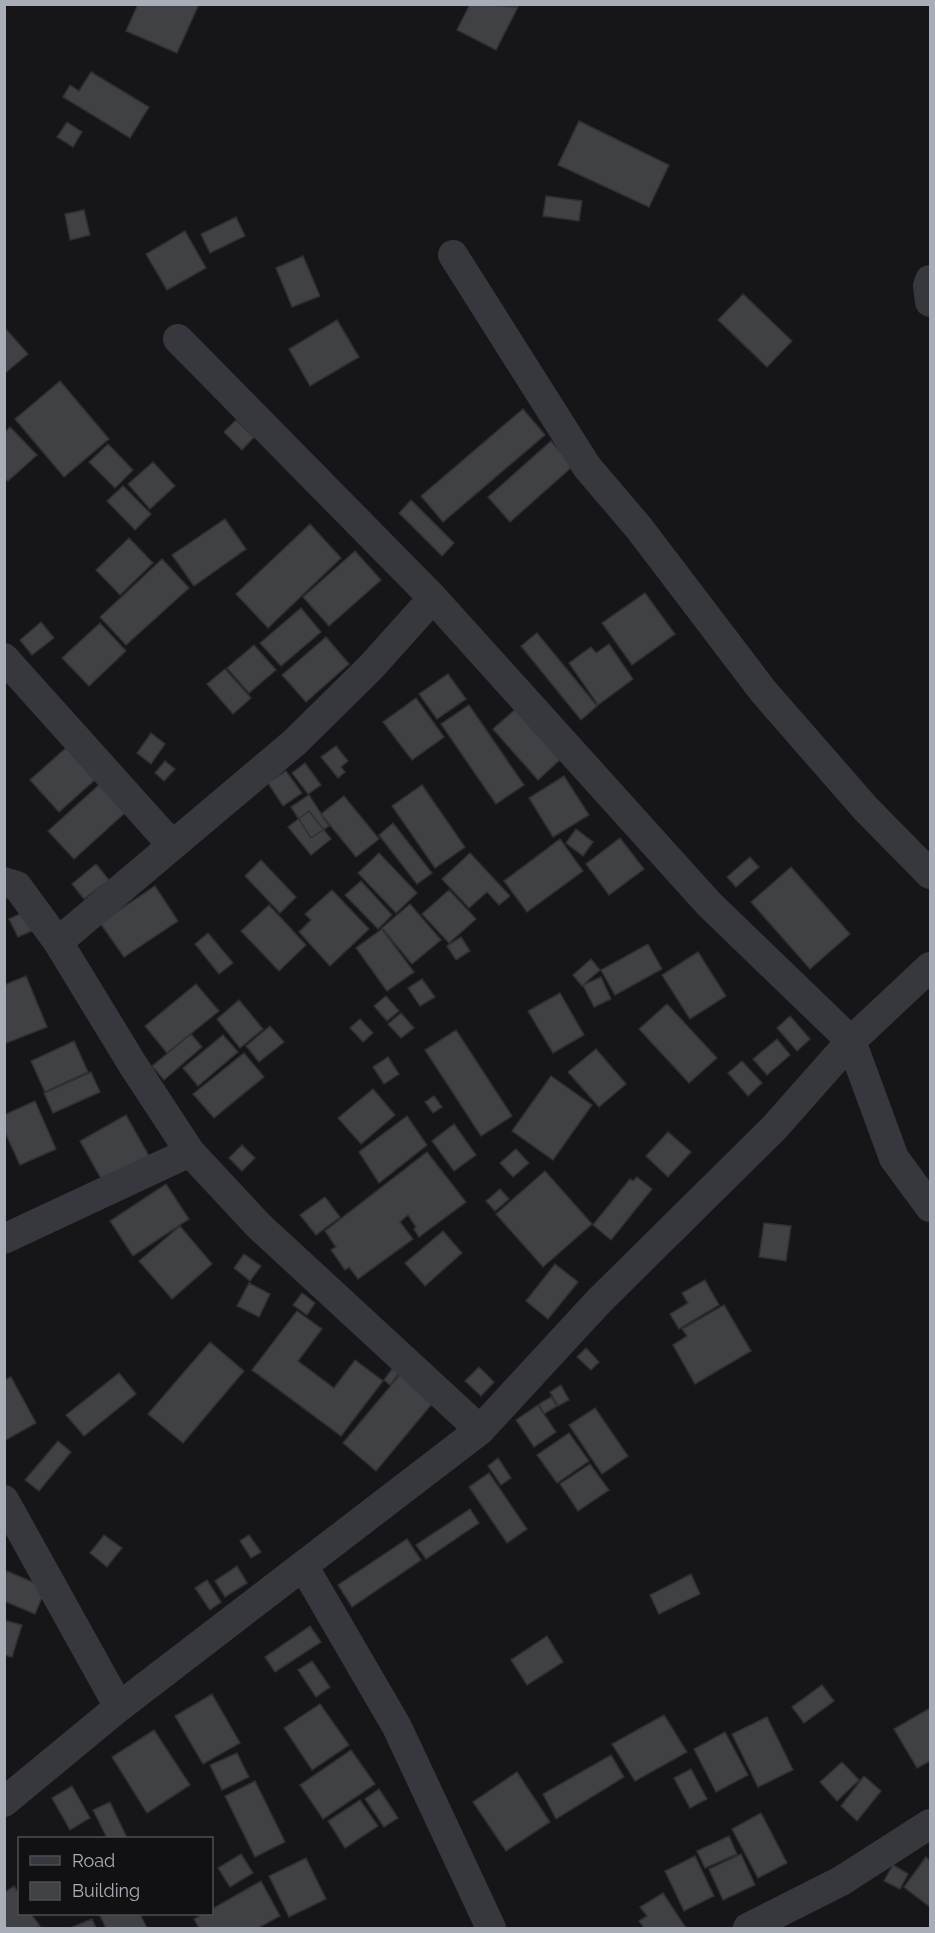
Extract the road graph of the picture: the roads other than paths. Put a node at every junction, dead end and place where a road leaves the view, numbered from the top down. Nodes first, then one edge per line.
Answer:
1 (453, 255) dead end
2 (930, 280) edge
3 (930, 302) edge
4 (178, 339) dead end
5 (433, 598) junction
6 (4, 658) edge
7 (172, 844) junction
8 (930, 874) edge
9 (4, 882) edge
10 (58, 942) junction
11 (930, 967) edge
12 (851, 1041) junction
13 (190, 1152) junction
14 (930, 1207) edge
15 (4, 1239) edge
16 (480, 1430) junction
17 (4, 1500) edge
18 (304, 1567) junction
19 (119, 1707) junction
20 (4, 1802) edge
21 (930, 1824) edge
22 (491, 1929) edge
23 (748, 1929) edge

1 - 8 street
2 - 3 street
4 - 5 street
5 - 7 street
5 - 12 street
6 - 7 street
7 - 10 street
9 - 10 street
10 - 13 street
11 - 12 street
12 - 14 street
12 - 16 street
13 - 15 street
13 - 16 street
16 - 18 street
17 - 19 street
18 - 19 street
18 - 22 street
19 - 20 street
21 - 23 street

